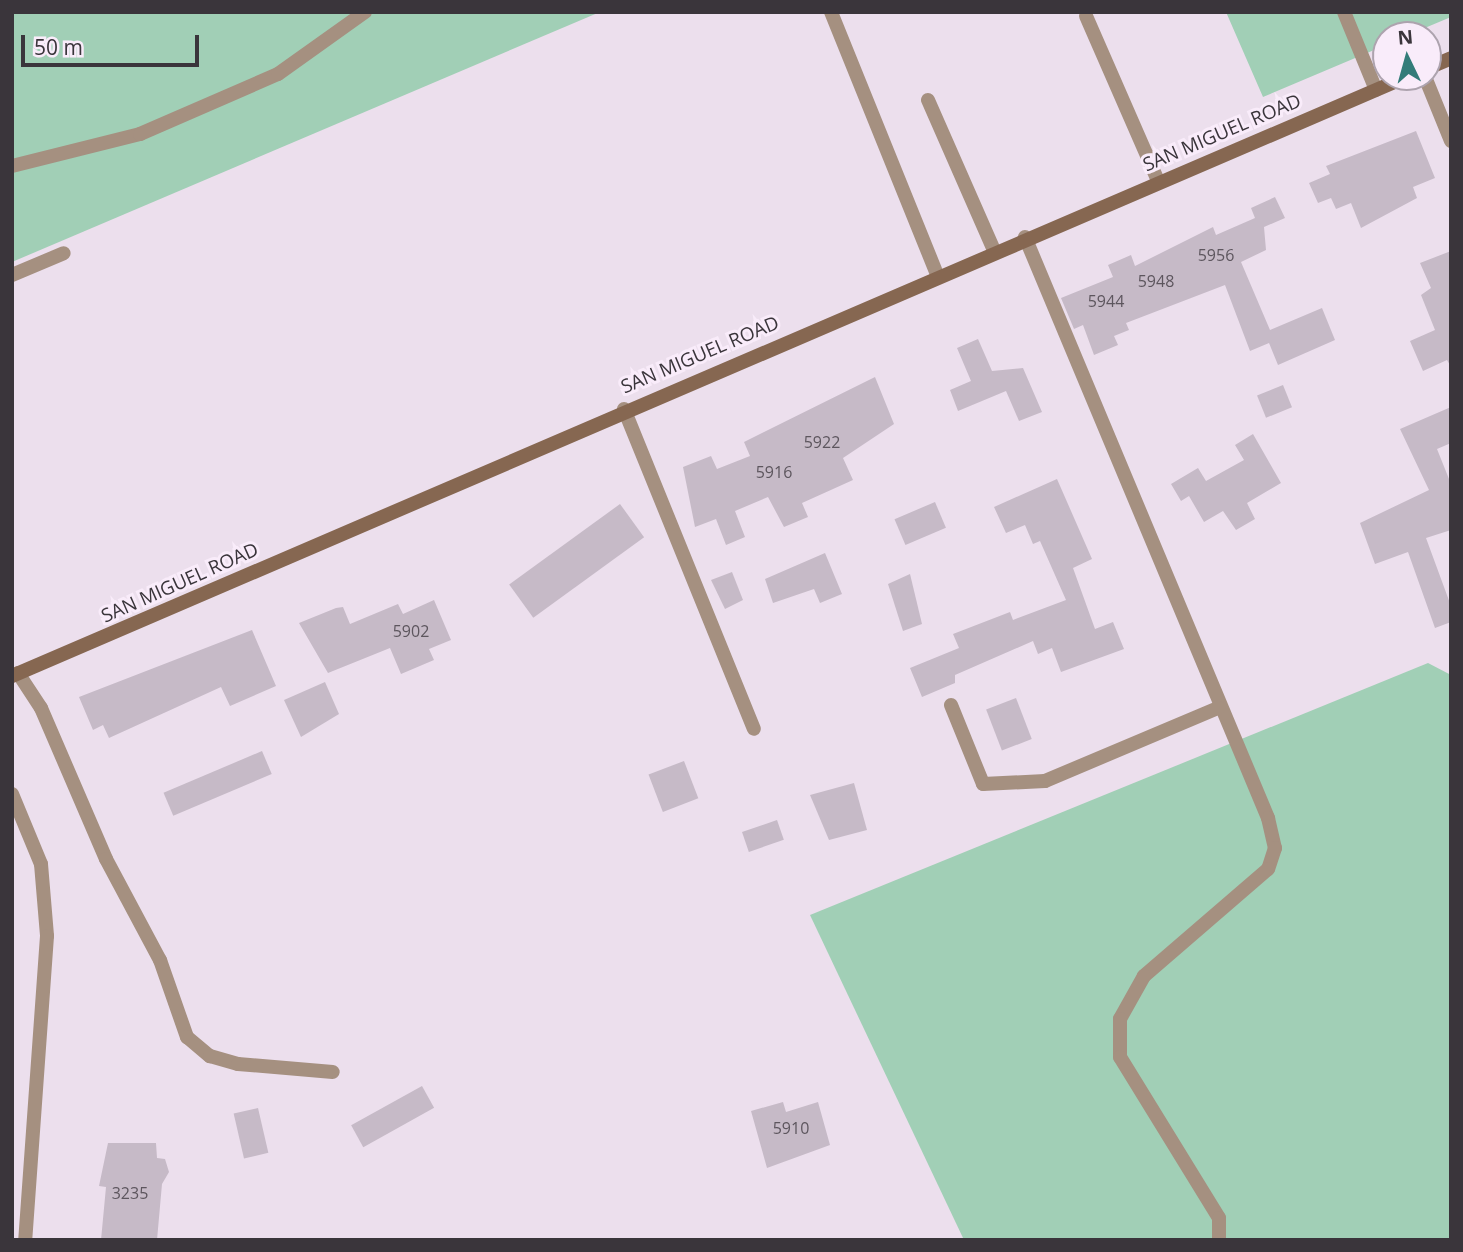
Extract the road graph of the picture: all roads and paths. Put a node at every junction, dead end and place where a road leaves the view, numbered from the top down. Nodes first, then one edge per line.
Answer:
1 (365, 12) edge
2 (831, 12) edge
3 (1344, 12) edge
4 (1086, 16) dead end
5 (1372, 80) edge
6 (1374, 91) edge
7 (1431, 91) edge
8 (928, 100) dead end
9 (1451, 141) edge
10 (12, 166) edge
11 (1158, 181) junction
12 (1025, 237) junction
13 (994, 250) junction
14 (64, 253) dead end
15 (12, 275) edge
16 (937, 275) junction
17 (624, 409) junction
18 (15, 675) edge
19 (951, 705) dead end
20 (1218, 708) junction
21 (754, 729) dead end
22 (12, 794) edge
23 (333, 1072) dead end
24 (25, 1240) edge
25 (1219, 1240) edge

1 - 10 street
2 - 16 street
3 - 5 street
4 - 11 street
6 - 11 street, SAN MIGUEL ROAD
7 - 9 street
8 - 13 street
11 - 12 street, SAN MIGUEL ROAD
12 - 13 street, SAN MIGUEL ROAD
12 - 20 street
13 - 16 street, SAN MIGUEL ROAD
14 - 15 street
16 - 17 street, SAN MIGUEL ROAD
17 - 18 street, SAN MIGUEL ROAD
17 - 21 street
18 - 23 street
19 - 20 street
20 - 25 street
22 - 24 street

